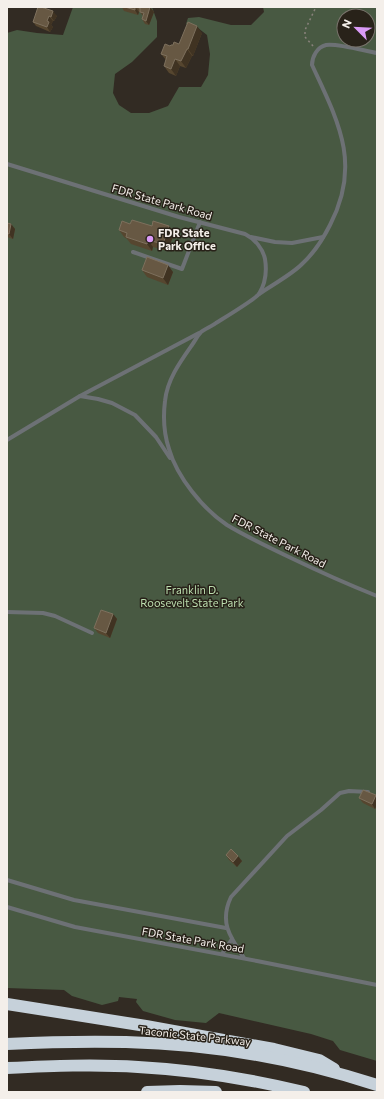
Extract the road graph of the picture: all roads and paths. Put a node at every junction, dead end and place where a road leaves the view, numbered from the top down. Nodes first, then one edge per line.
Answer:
1 (316, 7) edge
2 (317, 51) junction
3 (377, 53) edge
4 (7, 164) edge
5 (200, 222) junction
6 (251, 237) junction
7 (324, 237) junction
8 (133, 252) dead end
9 (258, 295) junction
10 (201, 332) junction
11 (80, 396) junction
12 (7, 440) edge
13 (173, 462) junction
14 (377, 596) edge
15 (7, 612) edge
16 (92, 633) dead end
17 (368, 792) edge
18 (7, 880) edge
19 (7, 907) edge
20 (226, 928) junction
21 (232, 939) junction
22 (222, 954) junction
23 (244, 958) junction
24 (377, 985) edge
25 (7, 1004) edge
26 (7, 1044) edge
27 (7, 1068) edge
28 (344, 1074) junction
29 (377, 1085) edge
30 (147, 1092) edge
31 (216, 1092) edge
32 (304, 1092) edge

1 - 2 path
2 - 3 lane
2 - 7 lane, FDR State Park Road
4 - 5 lane, FDR State Park Road
5 - 6 lane, FDR State Park Road
5 - 8 lane
6 - 7 lane, FDR State Park Road
6 - 9 lane
7 - 9 lane, FDR State Park Road
9 - 10 lane, FDR State Park Road
10 - 11 lane, FDR State Park Road
10 - 13 lane, FDR State Park Road
11 - 12 lane, FDR State Park Road
11 - 13 lane, FDR State Park Road
13 - 14 lane, FDR State Park Road
15 - 16 lane
17 - 20 lane
18 - 20 lane
19 - 22 lane, FDR State Park Road
20 - 21 lane
21 - 22 lane
21 - 23 lane
22 - 23 lane, FDR State Park Road
23 - 24 lane, FDR State Park Road
25 - 28 highway
26 - 28 highway, Taconic State Parkway
27 - 32 highway
28 - 29 highway, Taconic State Parkway
30 - 31 highway

